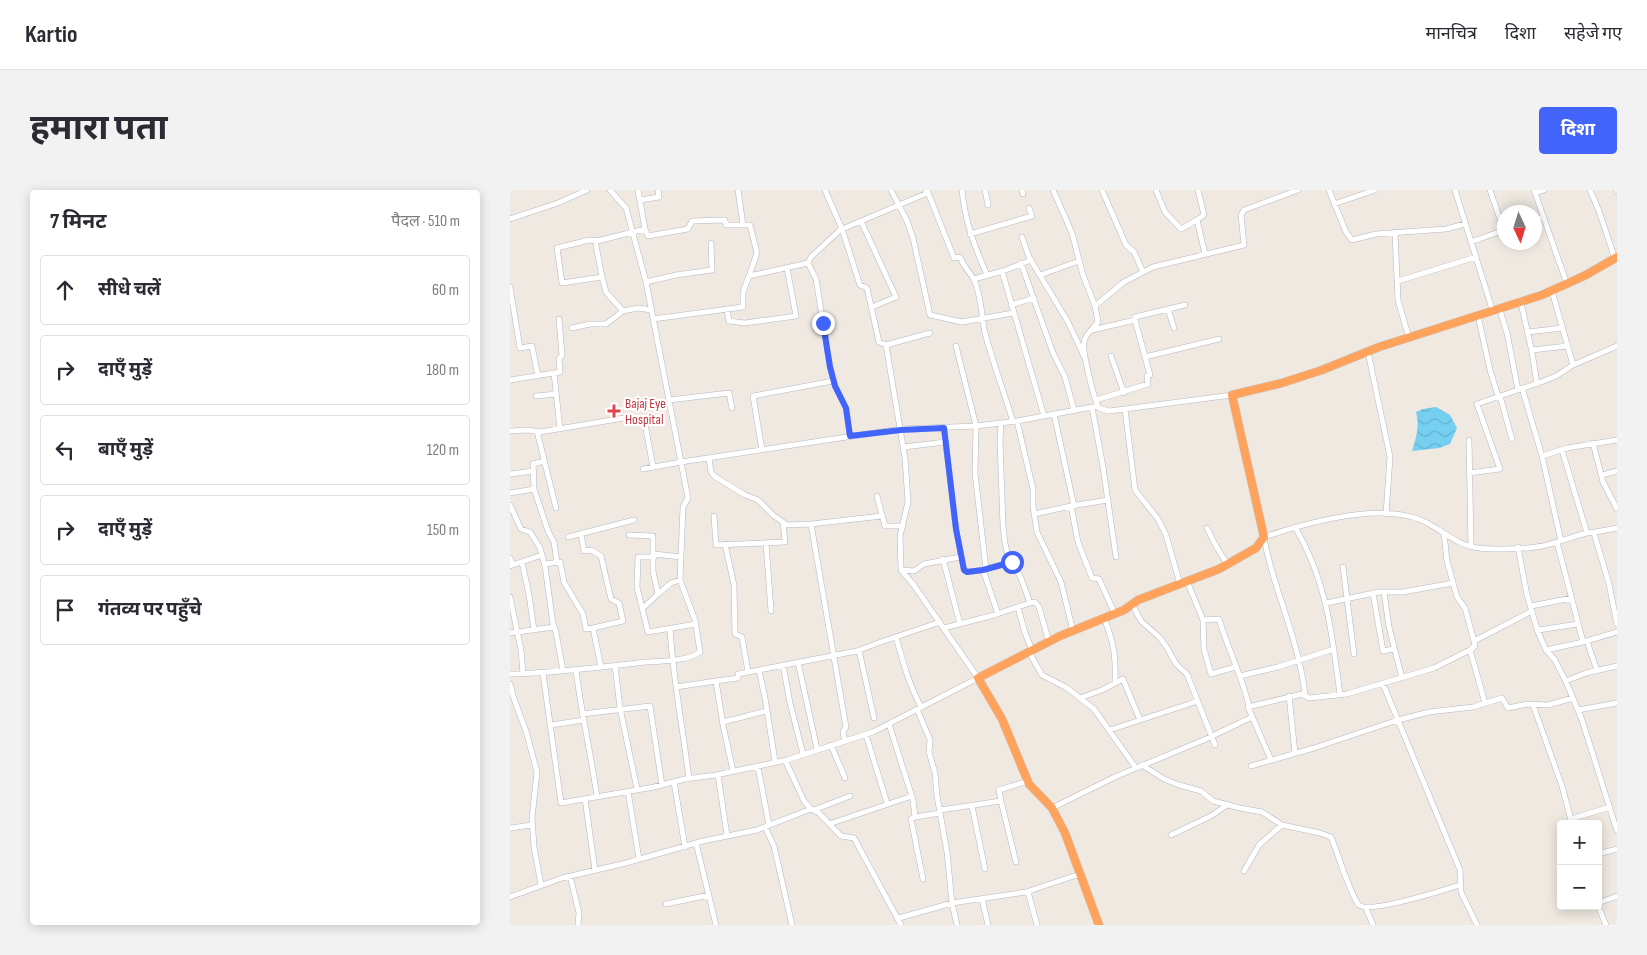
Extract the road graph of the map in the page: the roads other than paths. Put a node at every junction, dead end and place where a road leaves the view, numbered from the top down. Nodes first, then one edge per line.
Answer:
1 (587, 190) edge
2 (610, 190) edge
3 (638, 190) edge
4 (658, 190) edge
5 (738, 190) edge
6 (825, 190) edge
7 (891, 190) edge
8 (927, 190) edge
9 (962, 190) edge
10 (985, 190) edge
11 (1053, 190) edge
12 (1102, 190) edge
13 (1156, 190) edge
14 (1198, 190) edge
15 (1298, 190) edge
16 (1329, 190) edge
17 (1375, 190) edge
18 (1455, 190) edge
19 (1490, 190) edge
20 (1544, 190) edge
21 (1590, 190) edge
22 (1534, 191) edge
23 (640, 200) junction
24 (899, 204) junction
25 (1334, 204) junction
26 (988, 205) dead end
27 (1029, 208) dead end
28 (1497, 210) edge
29 (1543, 217) joint
30 (510, 219) edge
31 (1197, 220) junction
32 (861, 221) junction
33 (1465, 224) junction
34 (744, 225) junction
35 (645, 229) junction
36 (842, 229) junction
37 (632, 232) junction
38 (1395, 232) junction
39 (1497, 233) edge
40 (970, 234) junction
41 (1022, 237) dead end
42 (595, 240) junction
43 (1471, 242) junction
44 (711, 243) dead end
45 (1205, 254) junction
46 (1476, 257) junction
47 (1031, 260) junction
48 (1615, 260) edge
49 (1079, 261) junction
50 (808, 263) junction
51 (1020, 263) junction
52 (786, 268) junction
53 (1002, 271) junction
54 (1144, 272) junction
55 (987, 274) junction
56 (1040, 275) junction
57 (749, 276) junction
58 (602, 277) junction
59 (974, 279) junction
60 (1398, 281) junction
61 (646, 282) junction
62 (1567, 284) junction
63 (510, 287) edge
64 (1552, 291) junction
65 (510, 294) edge
66 (1034, 298) junction
67 (1521, 303) junction
68 (1011, 305) junction
69 (1095, 306) junction
70 (1185, 306) dead end
71 (872, 308) junction
72 (727, 309) junction
73 (1168, 309) junction
74 (651, 310) junction
75 (623, 311) junction
76 (1496, 311) junction
77 (1013, 313) junction
78 (1478, 316) junction
79 (559, 318) dead end
80 (653, 318) junction
81 (983, 319) junction
82 (1135, 320) junction
83 (513, 325) edge
84 (572, 328) dead end
85 (1174, 328) dead end
86 (1562, 328) junction
87 (1092, 330) junction
88 (1528, 332) junction
89 (930, 333) dead end
90 (1409, 338) junction
91 (1219, 339) dead end
92 (886, 346) junction
93 (956, 346) dead end
94 (1567, 346) junction
95 (1617, 346) edge
96 (1532, 350) junction
97 (1368, 352) junction
98 (1111, 356) dead end
99 (1145, 357) junction
100 (1086, 360) junction
101 (1573, 364) junction
102 (554, 373) junction
103 (538, 376) junction
104 (510, 380) edge
105 (834, 381) junction
106 (1536, 384) junction
107 (1520, 389) junction
108 (1124, 393) junction
109 (556, 394) junction
110 (1232, 395) junction
111 (536, 396) dead end
112 (1499, 396) junction
113 (669, 400) junction
114 (1095, 404) junction
115 (732, 408) dead end
116 (1125, 409) junction
117 (1074, 410) junction
118 (1054, 414) junction
119 (1044, 416) junction
120 (1015, 421) junction
121 (1001, 423) junction
122 (976, 426) junction
123 (944, 428) junction
124 (560, 429) junction
125 (901, 430) junction
126 (510, 431) edge
127 (537, 431) junction
128 (850, 436) junction
129 (1512, 439) dead end
130 (1469, 440) dead end
131 (1617, 440) edge
132 (945, 442) junction
133 (1593, 443) junction
134 (904, 448) junction
135 (762, 450) junction
136 (1562, 450) junction
137 (1542, 456) junction
138 (709, 458) junction
139 (544, 461) junction
140 (681, 462) junction
141 (653, 468) junction
142 (643, 469) dead end
143 (534, 471) junction
144 (1617, 472) edge
145 (1470, 473) junction
146 (510, 474) edge
147 (1602, 475) junction
148 (534, 489) junction
149 (510, 493) edge
150 (877, 496) dead end
151 (1108, 500) junction
152 (510, 505) edge
153 (1073, 506) junction
154 (556, 508) dead end
155 (1617, 510) edge
156 (1034, 514) junction
157 (1386, 514) junction
158 (714, 516) dead end
159 (882, 516) junction
160 (634, 520) dead end
161 (783, 521) junction
162 (811, 524) junction
163 (903, 526) junction
164 (1295, 527) junction
165 (1207, 528) dead end
166 (1617, 528) edge
167 (1444, 533) junction
168 (1588, 533) junction
169 (1594, 533) junction
170 (581, 534) junction
171 (629, 535) dead end
172 (568, 537) dead end
173 (1264, 538) junction
174 (1559, 541) junction
175 (766, 543) junction
176 (725, 544) junction
177 (1471, 546) junction
178 (1518, 548) junction
179 (542, 555) junction
180 (654, 556) junction
181 (681, 557) junction
182 (960, 557) junction
183 (1116, 557) dead end
184 (510, 558) edge
185 (942, 560) junction
186 (522, 562) junction
187 (1012, 562) junction
188 (557, 563) junction
189 (544, 564) junction
190 (1227, 564) junction
191 (511, 566) edge
192 (1343, 567) dead end
193 (901, 570) junction
194 (985, 570) junction
195 (680, 580) junction
196 (1183, 582) junction
197 (1453, 583) junction
198 (1384, 592) junction
199 (1373, 593) junction
200 (658, 594) junction
201 (510, 597) edge
202 (1572, 598) junction
203 (1347, 599) junction
204 (1030, 603) junction
205 (1326, 603) junction
206 (1132, 604) junction
207 (1018, 607) junction
208 (642, 609) junction
209 (1531, 609) junction
210 (771, 611) dead end
211 (998, 614) junction
212 (1115, 614) junction
213 (1104, 618) junction
214 (1203, 620) junction
215 (940, 622) junction
216 (696, 624) junction
217 (960, 624) junction
218 (1578, 624) junction
219 (1617, 624) edge
220 (554, 628) junction
221 (593, 628) junction
222 (944, 628) junction
223 (670, 629) junction
224 (534, 630) junction
225 (1538, 630) junction
226 (1073, 631) junction
227 (517, 632) junction
228 (1617, 632) edge
229 (510, 633) edge
230 (896, 637) junction
231 (1474, 641) junction
232 (1585, 641) junction
233 (1049, 642) junction
234 (1394, 648) junction
235 (1334, 649) junction
236 (859, 650) junction
237 (1470, 650) junction
238 (1546, 650) junction
239 (1030, 651) junction
240 (1354, 654) dead end
241 (834, 657) junction
242 (672, 660) junction
243 (1298, 661) junction
244 (798, 662) junction
245 (783, 665) junction
246 (615, 666) junction
247 (1617, 666) edge
248 (601, 667) junction
249 (1235, 667) junction
250 (576, 670) junction
251 (759, 670) junction
252 (563, 671) junction
253 (1596, 671) junction
254 (748, 672) junction
255 (543, 673) junction
256 (510, 674) edge
257 (523, 674) junction
258 (1240, 676) junction
259 (978, 678) junction
260 (1402, 678) junction
261 (716, 681) junction
262 (1566, 681) junction
263 (1115, 683) junction
264 (510, 684) edge
265 (1382, 684) junction
266 (676, 688) junction
267 (1305, 695) junction
268 (1340, 695) junction
269 (1289, 696) junction
270 (1080, 698) junction
271 (1573, 698) junction
272 (1198, 701) junction
273 (1485, 703) junction
274 (1617, 703) edge
275 (1533, 705) junction
276 (1249, 706) junction
277 (919, 708) junction
278 (620, 710) junction
279 (1578, 710) junction
280 (767, 711) junction
281 (582, 714) junction
282 (1252, 717) junction
283 (874, 718) dead end
284 (584, 720) junction
285 (1140, 720) junction
286 (1398, 720) junction
287 (722, 722) junction
288 (889, 724) junction
289 (551, 725) junction
290 (1110, 730) junction
291 (866, 735) junction
292 (1211, 736) junction
293 (845, 741) junction
294 (831, 745) junction
295 (1216, 745) dead end
296 (817, 749) junction
297 (1295, 753) junction
298 (802, 754) junction
299 (785, 760) junction
300 (1271, 760) junction
301 (775, 762) junction
302 (1142, 765) junction
303 (1251, 766) dead end
304 (758, 767) junction
305 (1136, 768) junction
306 (733, 771) junction
307 (718, 775) junction
308 (845, 778) dead end
309 (689, 779) junction
310 (1028, 781) junction
311 (674, 782) junction
312 (662, 785) junction
313 (637, 789) junction
314 (628, 791) junction
315 (850, 796) dead end
316 (912, 796) junction
317 (597, 797) junction
318 (585, 799) junction
319 (1001, 801) junction
320 (887, 804) junction
321 (1227, 805) junction
322 (972, 806) junction
323 (1610, 807) junction
324 (1052, 808) junction
325 (813, 810) junction
326 (940, 811) junction
327 (915, 817) junction
328 (1571, 820) edge
329 (1574, 820) edge
330 (828, 824) junction
331 (532, 825) junction
332 (1282, 825) junction
333 (767, 826) junction
334 (510, 828) edge
335 (1617, 831) edge
336 (727, 835) junction
337 (1172, 835) dead end
338 (696, 843) junction
339 (685, 847) junction
340 (1617, 849) edge
341 (1602, 853) edge
342 (639, 859) junction
343 (1016, 862) dead end
344 (985, 869) dead end
345 (595, 870) junction
346 (1244, 871) dead end
347 (1080, 874) junction
348 (570, 876) junction
349 (923, 878) dead end
350 (541, 884) junction
351 (1460, 886) junction
352 (1028, 892) junction
353 (709, 894) junction
354 (1617, 896) edge
355 (510, 897) edge
356 (982, 899) junction
357 (952, 902) junction
358 (1602, 903) edge
359 (666, 904) dead end
360 (1366, 908) junction
361 (1600, 910) edge
362 (899, 918) junction
363 (578, 925) edge
364 (716, 925) edge
365 (792, 925) edge
366 (902, 925) edge
367 (958, 925) edge
368 (988, 925) edge
369 (1037, 925) edge
370 (1098, 925) edge
371 (1373, 925) edge
372 (1477, 925) edge
373 (1606, 925) edge

1 - 30 street
2 - 37 street
3 - 23 street
4 - 23 street
5 - 34 street
6 - 36 street
7 - 24 street
8 - 24 street
8 - 59 street
9 - 40 street
10 - 26 street
11 - 49 street
12 - 54 street
13 - 31 street
14 - 31 street
15 - 45 street
16 - 25 street
17 - 25 street
18 - 33 street
19 - 28 street
20 - 22 street
21 - 48 street
22 - 29 street
23 - 35 street
24 - 32 street
24 - 81 street
25 - 38 street
27 - 40 street
29 - 62 street
31 - 45 street
32 - 36 street
32 - 71 street
33 - 38 street
33 - 43 street
34 - 35 street
34 - 57 street
35 - 37 street
36 - 50 street
36 - 71 street
37 - 42 street
37 - 61 street
38 - 60 street
39 - 43 street
40 - 55 street
41 - 47 street
42 - 58 street
42 - 58 street
43 - 46 street
44 - 61 street
45 - 54 street
46 - 60 street
46 - 76 street
47 - 51 street
47 - 56 street
48 - 62 highway
49 - 56 street
49 - 69 street
50 - 52 street
50 - 105 street
51 - 53 street
51 - 66 street
52 - 57 street
52 - 72 street
53 - 55 street
53 - 68 street
54 - 69 street
55 - 59 street
56 - 100 street
57 - 72 street
58 - 75 street
59 - 81 street
60 - 90 street
61 - 74 street
62 - 64 highway
63 - 65 street
64 - 67 highway
64 - 86 street
65 - 83 street
66 - 68 street
66 - 117 street
67 - 76 highway
67 - 88 street
68 - 77 street
69 - 87 street
70 - 73 street
71 - 92 street
72 - 80 street
73 - 82 street
73 - 85 street
74 - 75 street
74 - 80 street
75 - 84 street
76 - 78 highway
76 - 107 street
77 - 81 street
77 - 119 street
78 - 90 highway
78 - 112 street
79 - 102 street
80 - 113 street
81 - 120 street
82 - 87 street
82 - 99 street
83 - 103 street
86 - 88 street
86 - 94 street
87 - 100 street
88 - 96 street
89 - 92 street
90 - 97 highway
91 - 99 street
92 - 125 street
93 - 122 street
94 - 96 street
94 - 101 street
95 - 101 street
96 - 106 street
97 - 110 highway
97 - 157 street
98 - 108 street
99 - 108 street
100 - 114 street
101 - 106 street
102 - 103 street
102 - 109 street
103 - 104 street
105 - 128 street
105 - 135 street
106 - 107 street
107 - 112 street
107 - 137 street
108 - 114 street
109 - 111 street
109 - 124 street
110 - 116 street
110 - 173 highway
112 - 129 street
112 - 145 street
113 - 115 street
113 - 140 street
114 - 116 street
114 - 117 street
114 - 151 street
116 - 196 street
117 - 118 street
118 - 119 street
118 - 153 street
119 - 120 street
120 - 121 street
120 - 156 street
121 - 122 street
121 - 187 street
122 - 123 street
122 - 194 street
123 - 125 street
123 - 132 street
124 - 127 street
124 - 141 street
125 - 128 street
125 - 134 street
126 - 127 street
127 - 139 street
128 - 135 street
130 - 145 street
131 - 133 street
132 - 134 street
132 - 182 street
133 - 136 street
133 - 147 street
134 - 163 street
135 - 138 street
136 - 137 street
136 - 168 street
137 - 174 street
138 - 140 street
138 - 161 street
139 - 143 street
139 - 154 street
140 - 141 street
140 - 181 street
141 - 142 street
143 - 146 street
143 - 148 street
144 - 147 street
145 - 177 street
147 - 155 street
148 - 149 street
148 - 188 street
150 - 159 street
151 - 153 street
151 - 183 street
152 - 179 street
153 - 156 street
153 - 212 street
156 - 226 street
157 - 164 street
157 - 167 street
158 - 176 street
159 - 162 street
159 - 163 street
160 - 170 street
161 - 162 street
161 - 175 street
162 - 241 street
163 - 193 street
164 - 173 street
164 - 205 street
165 - 190 street
166 - 169 street
167 - 177 street
167 - 197 street
168 - 169 street
168 - 174 street
169 - 219 street
170 - 172 street
170 - 221 street
171 - 180 street
173 - 190 highway
173 - 243 street
174 - 178 street
174 - 202 street
175 - 176 street
175 - 210 street
176 - 254 street
177 - 178 street
178 - 209 street
179 - 186 street
179 - 189 street
180 - 181 street
180 - 200 street
180 - 208 street
181 - 195 street
182 - 185 street
182 - 194 street
184 - 191 street
185 - 193 street
185 - 217 street
186 - 191 street
186 - 224 street
187 - 194 street
187 - 204 street
188 - 189 street
188 - 221 street
189 - 220 street
190 - 196 highway
192 - 203 street
193 - 215 street
194 - 211 street
195 - 200 street
195 - 216 street
196 - 206 highway
196 - 214 street
197 - 198 street
197 - 231 street
198 - 199 street
198 - 234 street
199 - 203 street
199 - 234 street
200 - 208 street
201 - 227 street
202 - 209 street
202 - 218 street
203 - 205 street
203 - 240 street
204 - 207 street
204 - 233 street
205 - 235 street
206 - 212 highway
206 - 272 street
207 - 211 street
207 - 239 street
208 - 223 street
209 - 225 street
209 - 231 street
211 - 217 street
212 - 213 highway
213 - 226 highway
213 - 263 street
214 - 249 street
214 - 249 street
215 - 222 street
215 - 230 street
216 - 223 street
216 - 242 street
217 - 222 street
218 - 225 street
218 - 232 street
220 - 224 street
220 - 252 street
221 - 248 street
222 - 259 street
223 - 242 street
224 - 227 street
225 - 238 street
226 - 233 highway
227 - 229 street
227 - 257 street
228 - 232 street
230 - 236 street
230 - 277 street
231 - 237 street
232 - 238 street
232 - 253 street
233 - 239 highway
234 - 260 street
235 - 243 street
235 - 268 street
236 - 241 street
236 - 283 street
237 - 260 street
237 - 273 street
238 - 262 street
239 - 259 highway
239 - 270 street
241 - 244 street
241 - 293 street
242 - 246 street
242 - 266 street
243 - 258 street
243 - 267 street
244 - 245 street
244 - 296 street
245 - 251 street
245 - 298 street
246 - 248 street
246 - 278 street
247 - 253 street
248 - 250 street
249 - 258 street
250 - 252 street
250 - 281 street
251 - 254 street
251 - 280 street
252 - 255 street
253 - 262 street
254 - 261 street
255 - 257 street
255 - 289 street
256 - 257 street
258 - 276 street
259 - 277 street
259 - 310 highway
260 - 265 street
261 - 266 street
261 - 287 street
262 - 271 street
263 - 270 street
263 - 285 street
264 - 331 street
265 - 268 street
265 - 286 street
266 - 309 street
267 - 268 street
267 - 269 street
269 - 276 street
269 - 297 street
270 - 290 street
271 - 275 street
271 - 279 street
272 - 285 street
272 - 292 street
273 - 275 street
273 - 286 street
274 - 279 street
275 - 328 street
276 - 282 street
277 - 288 street
277 - 326 street
278 - 281 street
278 - 312 street
278 - 313 street
279 - 323 street
280 - 287 street
280 - 301 street
281 - 284 street
282 - 292 street
282 - 300 street
284 - 289 street
284 - 317 street
285 - 290 street
286 - 297 street
286 - 351 street
287 - 306 street
288 - 291 street
288 - 316 street
289 - 318 street
290 - 305 street
291 - 293 street
291 - 320 street
292 - 295 street
292 - 302 street
293 - 294 street
294 - 296 street
294 - 308 street
296 - 298 street
297 - 300 street
298 - 299 street
299 - 301 street
299 - 325 street
300 - 303 street
301 - 304 street
302 - 305 street
302 - 321 street
304 - 306 street
304 - 333 street
305 - 324 street
306 - 307 street
307 - 309 street
307 - 336 street
309 - 311 street
310 - 319 street
310 - 324 highway
311 - 312 street
311 - 339 street
312 - 313 street
313 - 314 street
314 - 317 street
314 - 342 street
315 - 325 street
316 - 320 street
316 - 327 street
317 - 318 street
318 - 345 street
319 - 322 street
319 - 343 street
320 - 330 street
321 - 332 street
321 - 337 street
322 - 326 street
322 - 344 street
323 - 329 street
323 - 335 street
324 - 347 highway
325 - 330 street
325 - 333 street
326 - 327 street
326 - 357 street
327 - 349 street
330 - 362 street
331 - 334 street
331 - 350 street
332 - 346 street
332 - 360 street
333 - 336 street
333 - 365 street
336 - 338 street
338 - 339 street
338 - 353 street
339 - 342 street
340 - 341 street
342 - 345 street
345 - 348 street
347 - 352 street
347 - 370 highway
348 - 350 street
348 - 363 street
350 - 355 street
351 - 360 street
351 - 372 street
352 - 356 street
352 - 369 street
353 - 359 street
353 - 364 street
354 - 358 street
356 - 357 street
356 - 368 street
357 - 362 street
357 - 367 street
360 - 371 street
361 - 373 street
362 - 366 street

